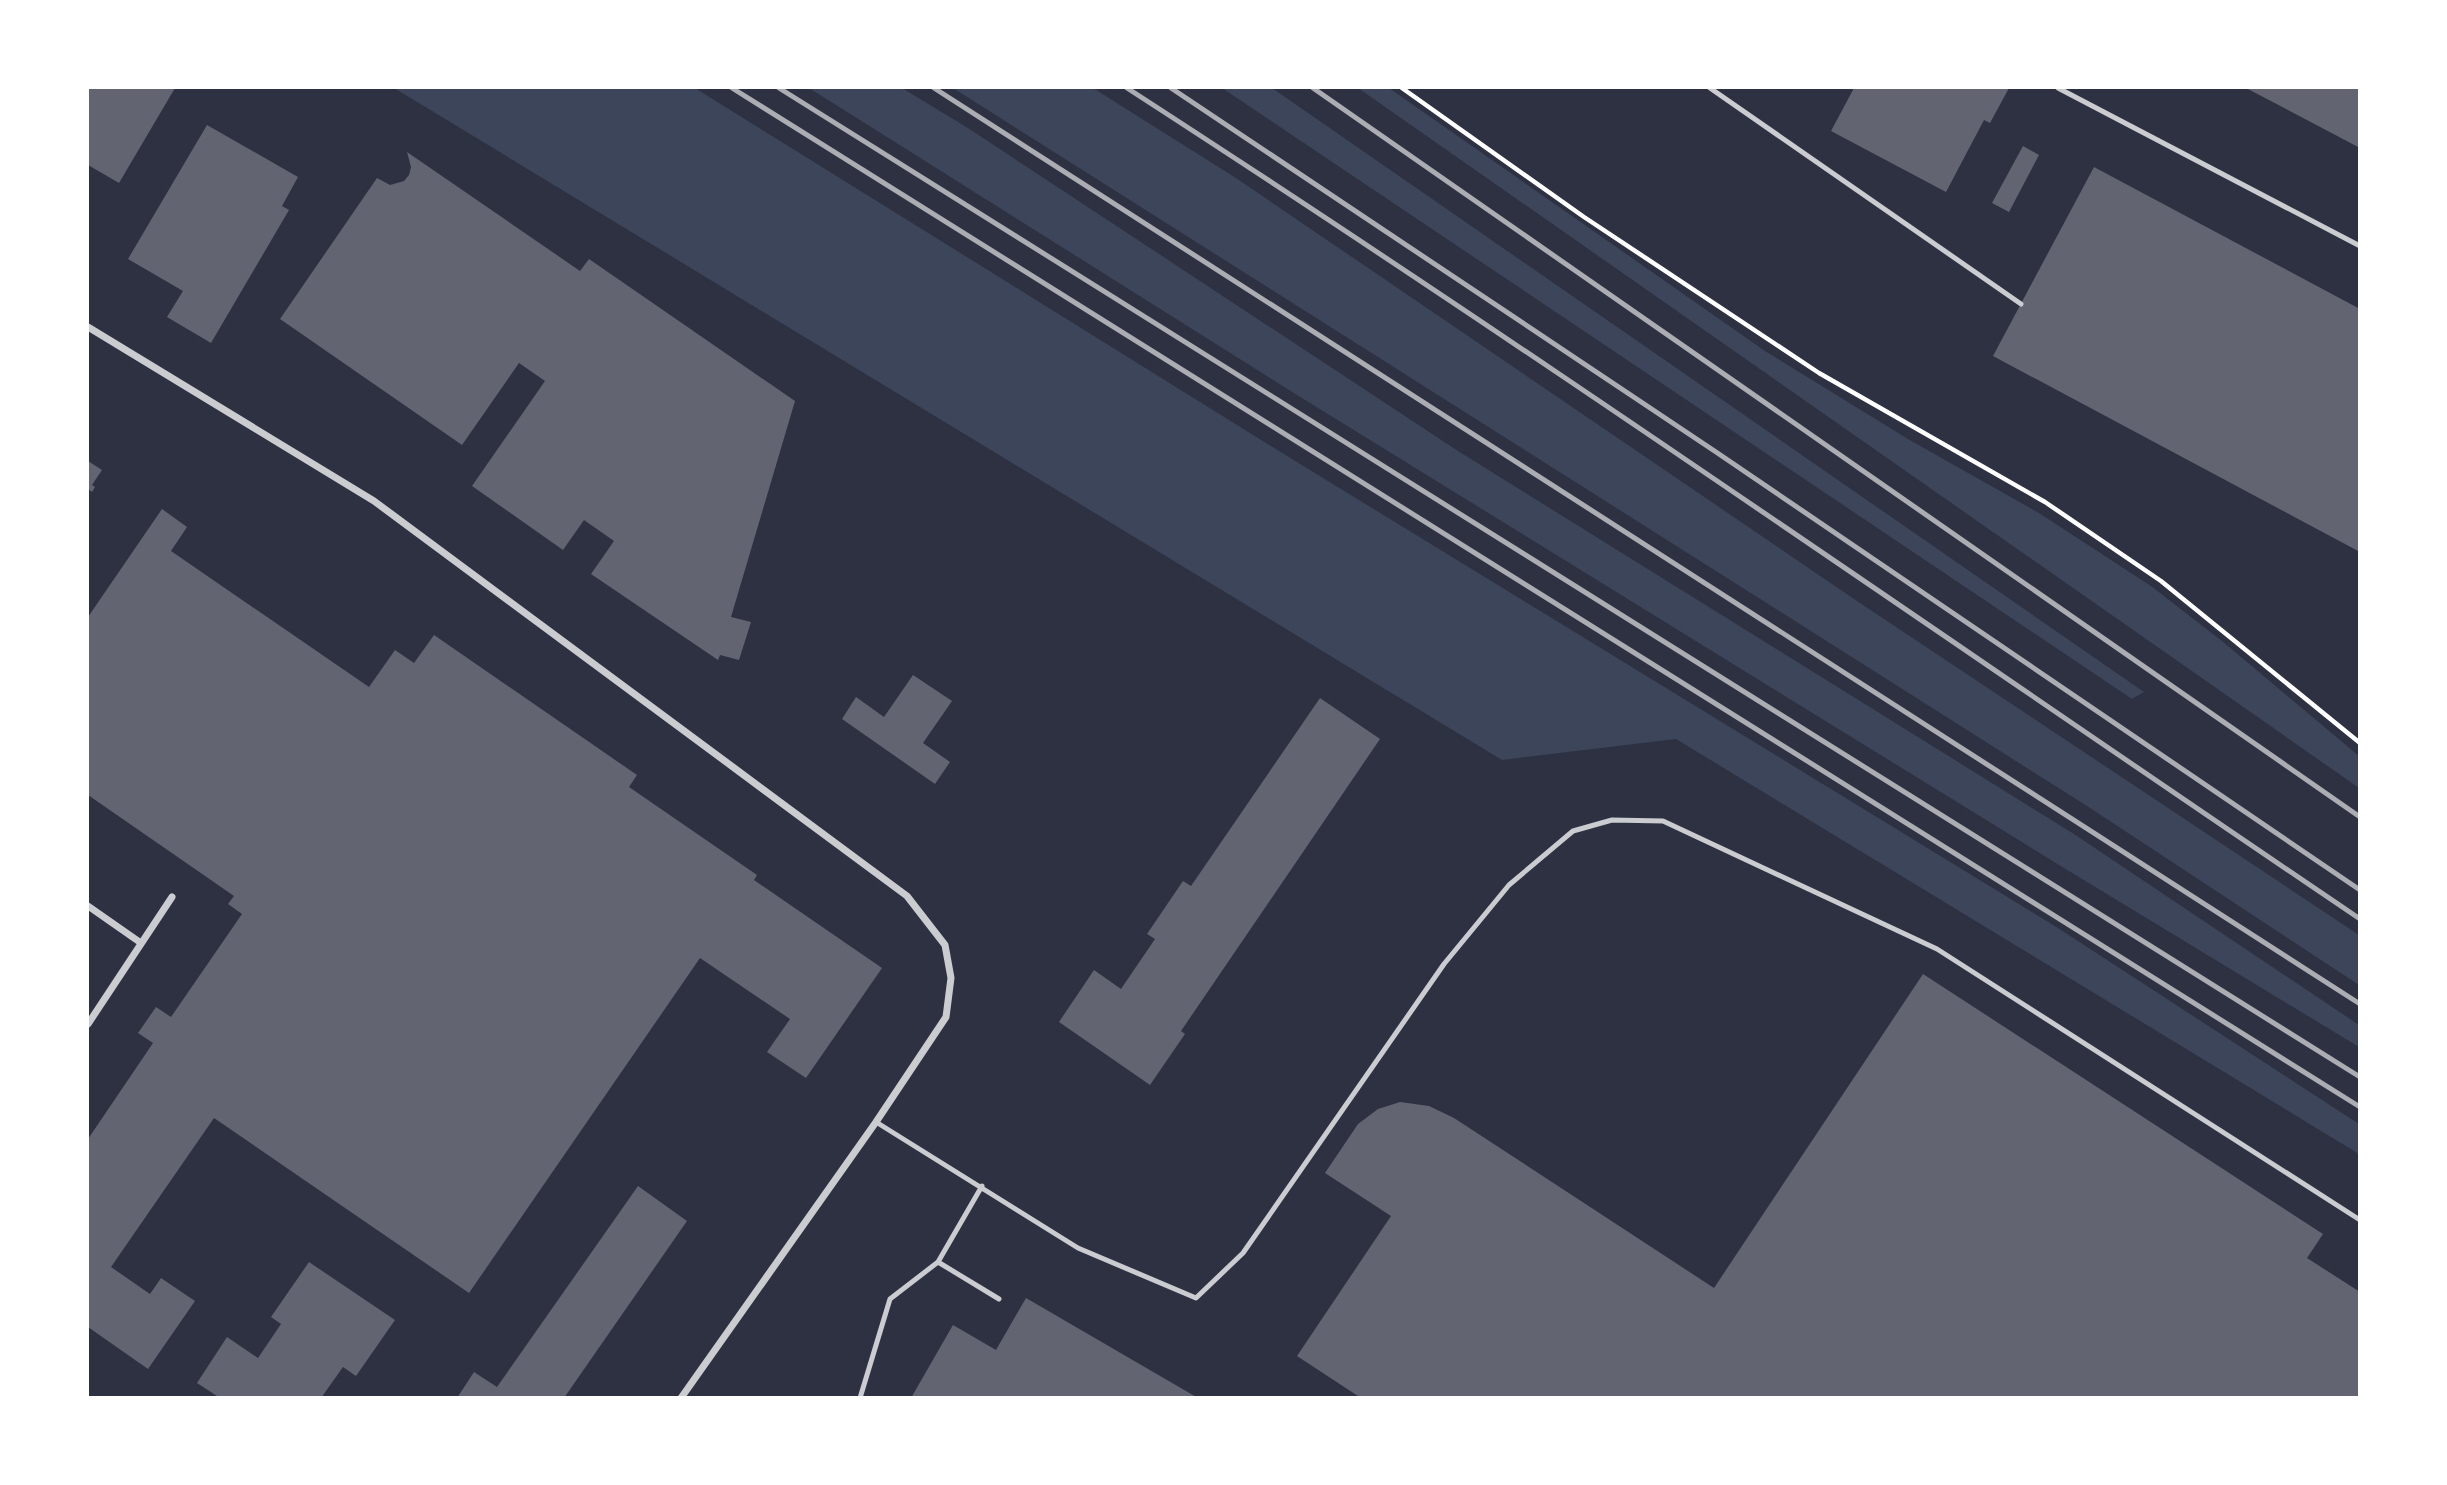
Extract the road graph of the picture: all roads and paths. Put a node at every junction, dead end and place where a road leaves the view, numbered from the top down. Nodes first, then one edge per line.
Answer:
1 (1402, 88) edge
2 (1710, 88) edge
3 (2058, 88) edge
4 (2070, 90) edge
5 (2360, 246) edge
6 (2021, 304) dead end
7 (88, 327) edge
8 (2360, 743) edge
9 (172, 897) dead end
10 (88, 906) edge
11 (141, 943) junction
12 (88, 1024) edge
13 (876, 1122) junction
14 (982, 1186) junction
15 (2360, 1220) edge
16 (938, 1262) junction
17 (999, 1299) dead end
18 (681, 1398) edge
19 (860, 1398) edge

1 - 8 path
2 - 6 lane
3 - 4 lane
4 - 5 lane
7 - 13 street
9 - 11 street
10 - 11 street
11 - 12 street
13 - 14 lane
13 - 18 street
14 - 15 lane
14 - 16 lane
16 - 17 lane
16 - 19 lane

